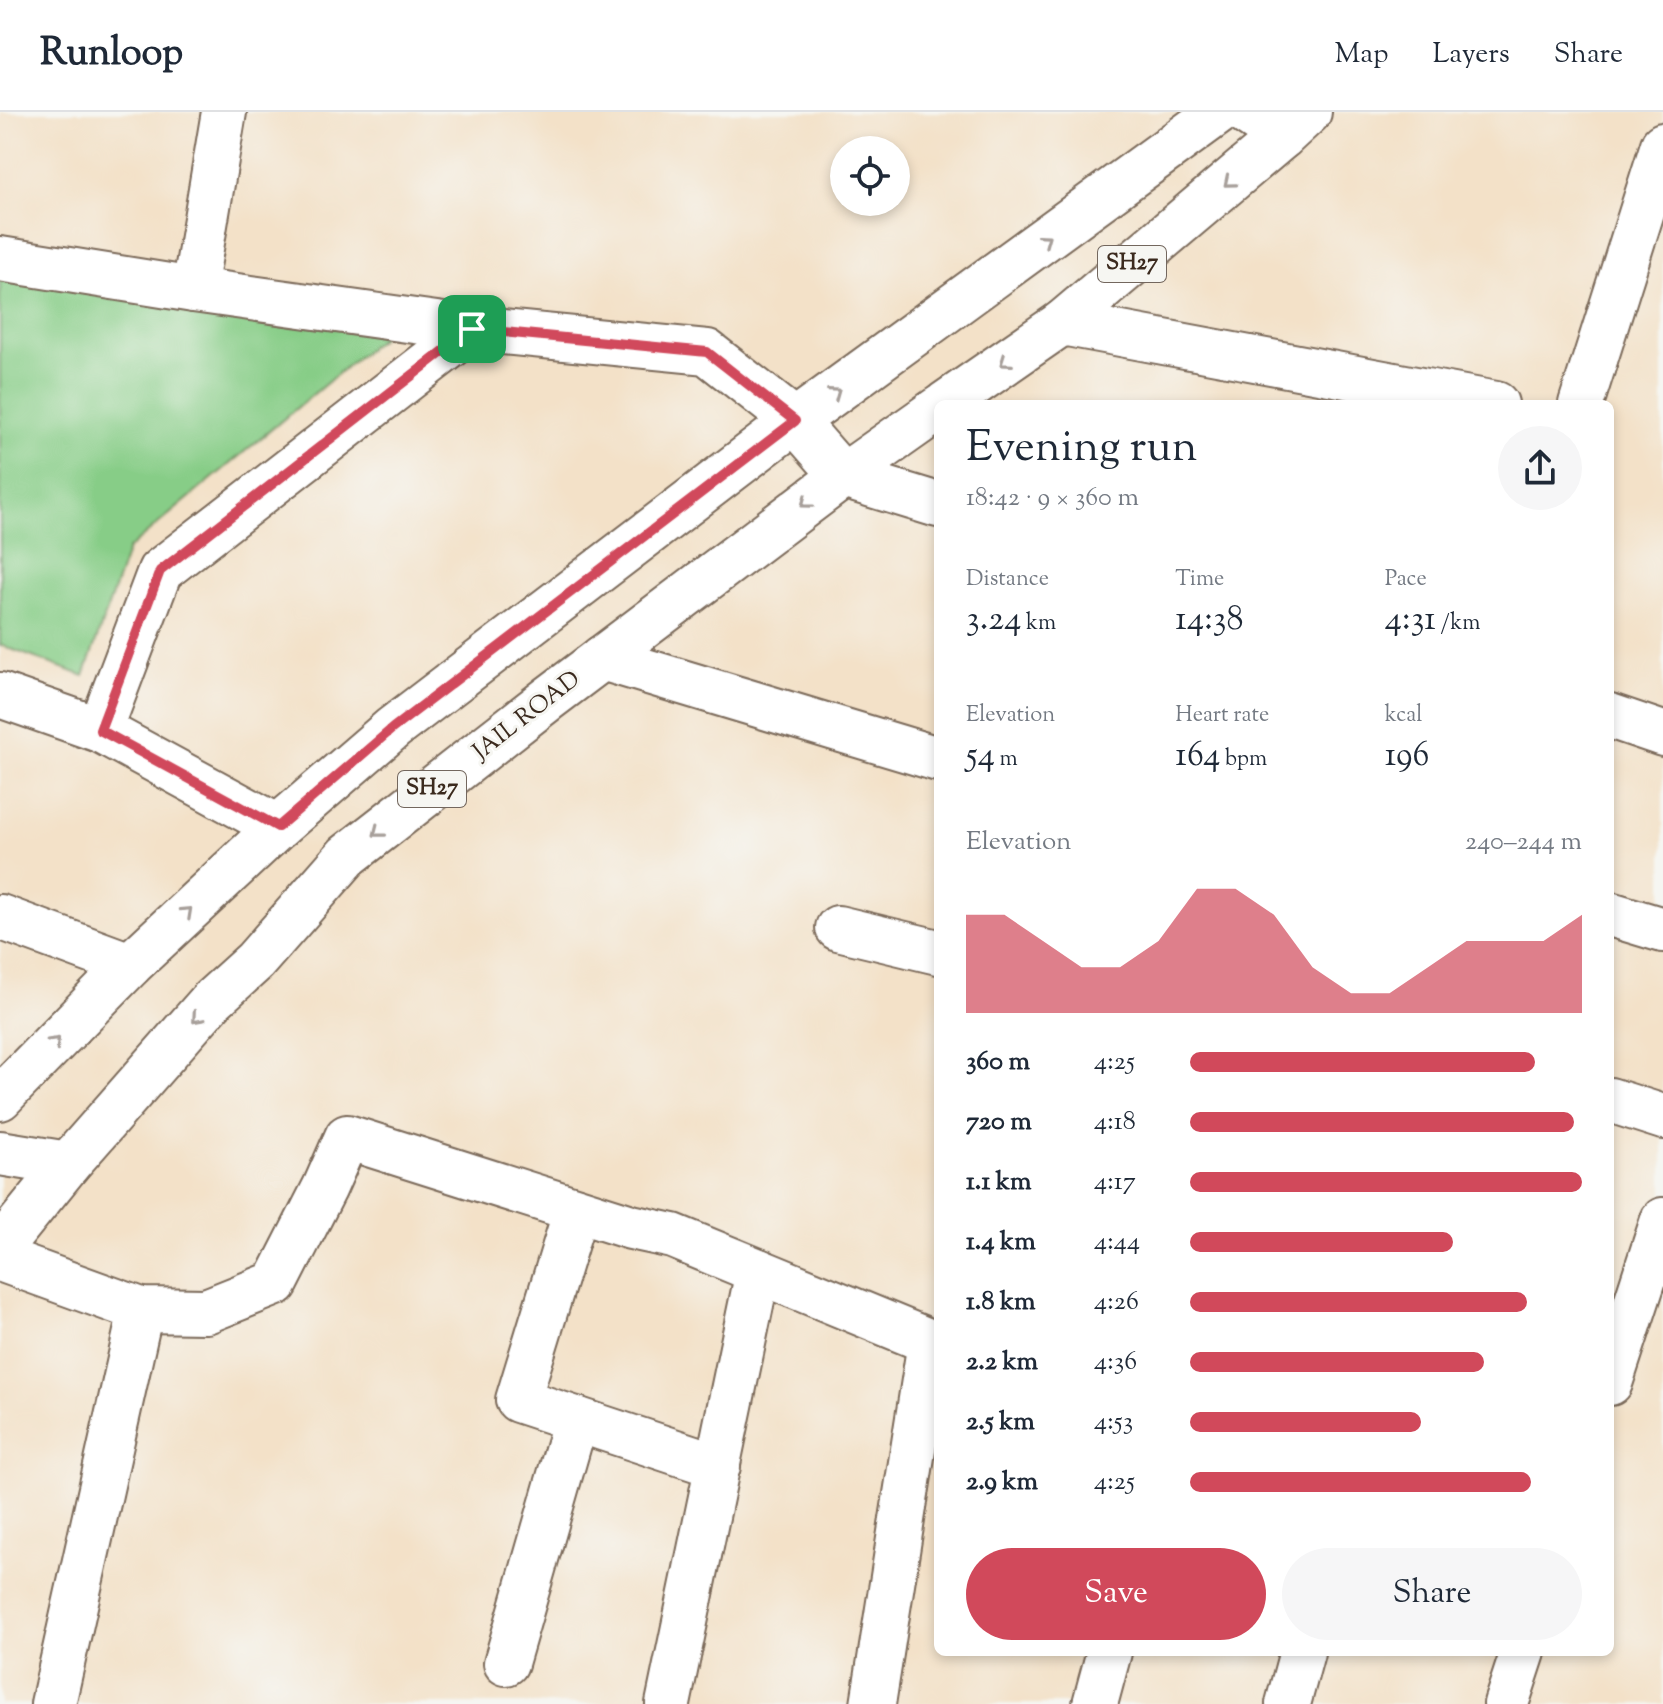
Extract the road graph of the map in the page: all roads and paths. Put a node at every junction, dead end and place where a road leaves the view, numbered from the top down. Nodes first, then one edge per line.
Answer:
1 (224, 112) edge
2 (1219, 112) edge
3 (1245, 112) edge
4 (1296, 125) edge
5 (1663, 145) edge
6 (0, 259) edge
7 (194, 290) junction
8 (1062, 323) junction
9 (472, 329) junction
10 (951, 400) edge
11 (1475, 400) edge
12 (1582, 400) edge
13 (934, 412) edge
14 (795, 421) junction
15 (843, 476) junction
16 (934, 504) edge
17 (602, 658) junction
18 (0, 695) edge
19 (1614, 717) edge
20 (100, 730) junction
21 (1663, 734) edge
22 (934, 758) edge
23 (278, 827) junction
24 (1614, 915) edge
25 (0, 917) edge
26 (838, 928) dead end
27 (1663, 930) edge
28 (934, 951) edge
29 (130, 965) junction
30 (0, 1098) edge
31 (1614, 1101) edge
32 (1663, 1117) edge
33 (0, 1153) edge
34 (68, 1164) junction
35 (576, 1210) junction
36 (1663, 1220) edge
37 (0, 1248) edge
38 (0, 1259) edge
39 (758, 1271) junction
40 (141, 1310) junction
41 (934, 1344) edge
42 (1614, 1371) edge
43 (576, 1419) junction
44 (718, 1466) junction
45 (1108, 1656) edge
46 (1301, 1656) edge
47 (1522, 1656) edge
48 (506, 1663) dead end
49 (53, 1704) edge
50 (668, 1704) edge
51 (873, 1704) edge
52 (1095, 1704) edge
53 (1288, 1704) edge
54 (1506, 1704) edge

1 - 7 street
14 -> 2 street
3 - 4 street
4 -> 8 street, SH27
5 - 12 street
6 - 7 street
7 - 9 street
8 -> 10 street, SH27
8 - 11 street
9 - 14 street
9 - 20 street
13 - 15 street, JAIL ROAD / SH27
14 - 15 street
14 - 23 street
15 - 16 street
15 -> 17 street, JAIL ROAD / SH27
17 - 22 street
17 -> 34 street, JAIL ROAD / SH27
18 - 20 street
19 - 21 street
20 - 23 street
29 -> 23 street
24 - 27 street
25 - 29 street
26 - 28 street
30 -> 29 street
31 - 32 street
33 - 34 street
34 - 37 street, JAIL ROAD / SH27
35 - 39 street
35 - 40 street
35 - 43 street
36 - 42 street
38 - 40 street
39 - 41 street
39 - 44 street
40 - 49 street
41 - 51 street
43 - 44 street
43 - 48 street
44 - 50 street
45 - 52 street
46 - 53 street
47 - 54 street

